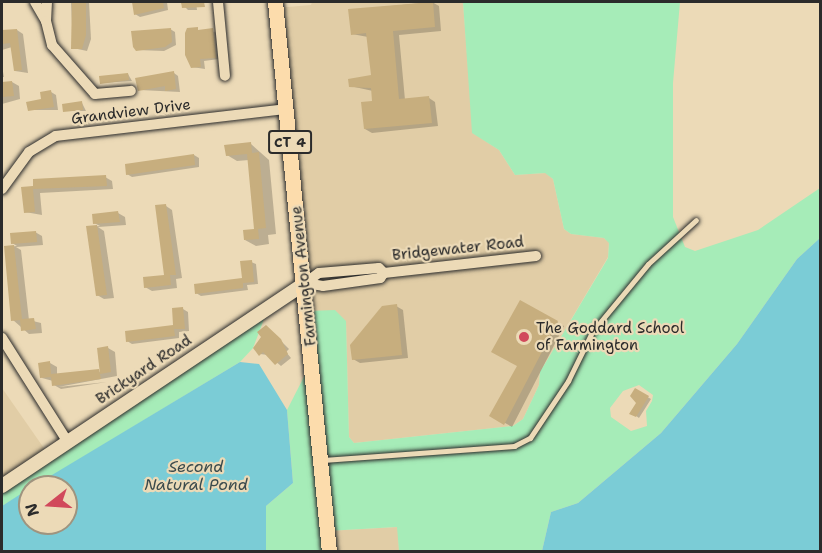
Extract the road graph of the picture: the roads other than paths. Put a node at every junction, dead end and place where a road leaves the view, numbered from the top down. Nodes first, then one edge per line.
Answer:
1 (35, 2) edge
2 (47, 2) edge
3 (218, 2) edge
4 (275, 2) edge
5 (46, 21) junction
6 (225, 76) dead end
7 (131, 91) dead end
8 (286, 109) junction
9 (2, 189) edge
10 (696, 220) dead end
11 (536, 256) dead end
12 (305, 283) junction
13 (2, 338) edge
14 (67, 441) junction
15 (321, 460) junction
16 (2, 486) edge
17 (329, 552) edge

1 - 5 street
2 - 5 street
3 - 6 street
4 - 8 main road, Farmington Avenue / CT 4
5 - 7 street
8 - 9 street, Grandview Drive
8 - 12 main road, Farmington Avenue / CT 4
10 - 15 lane
11 - 12 street, Bridgewater Road
12 - 14 street, Brickyard Road
12 - 15 main road, Farmington Avenue / CT 4
13 - 14 street
14 - 16 street, Brickyard Road
15 - 17 main road, Farmington Avenue / CT 4

